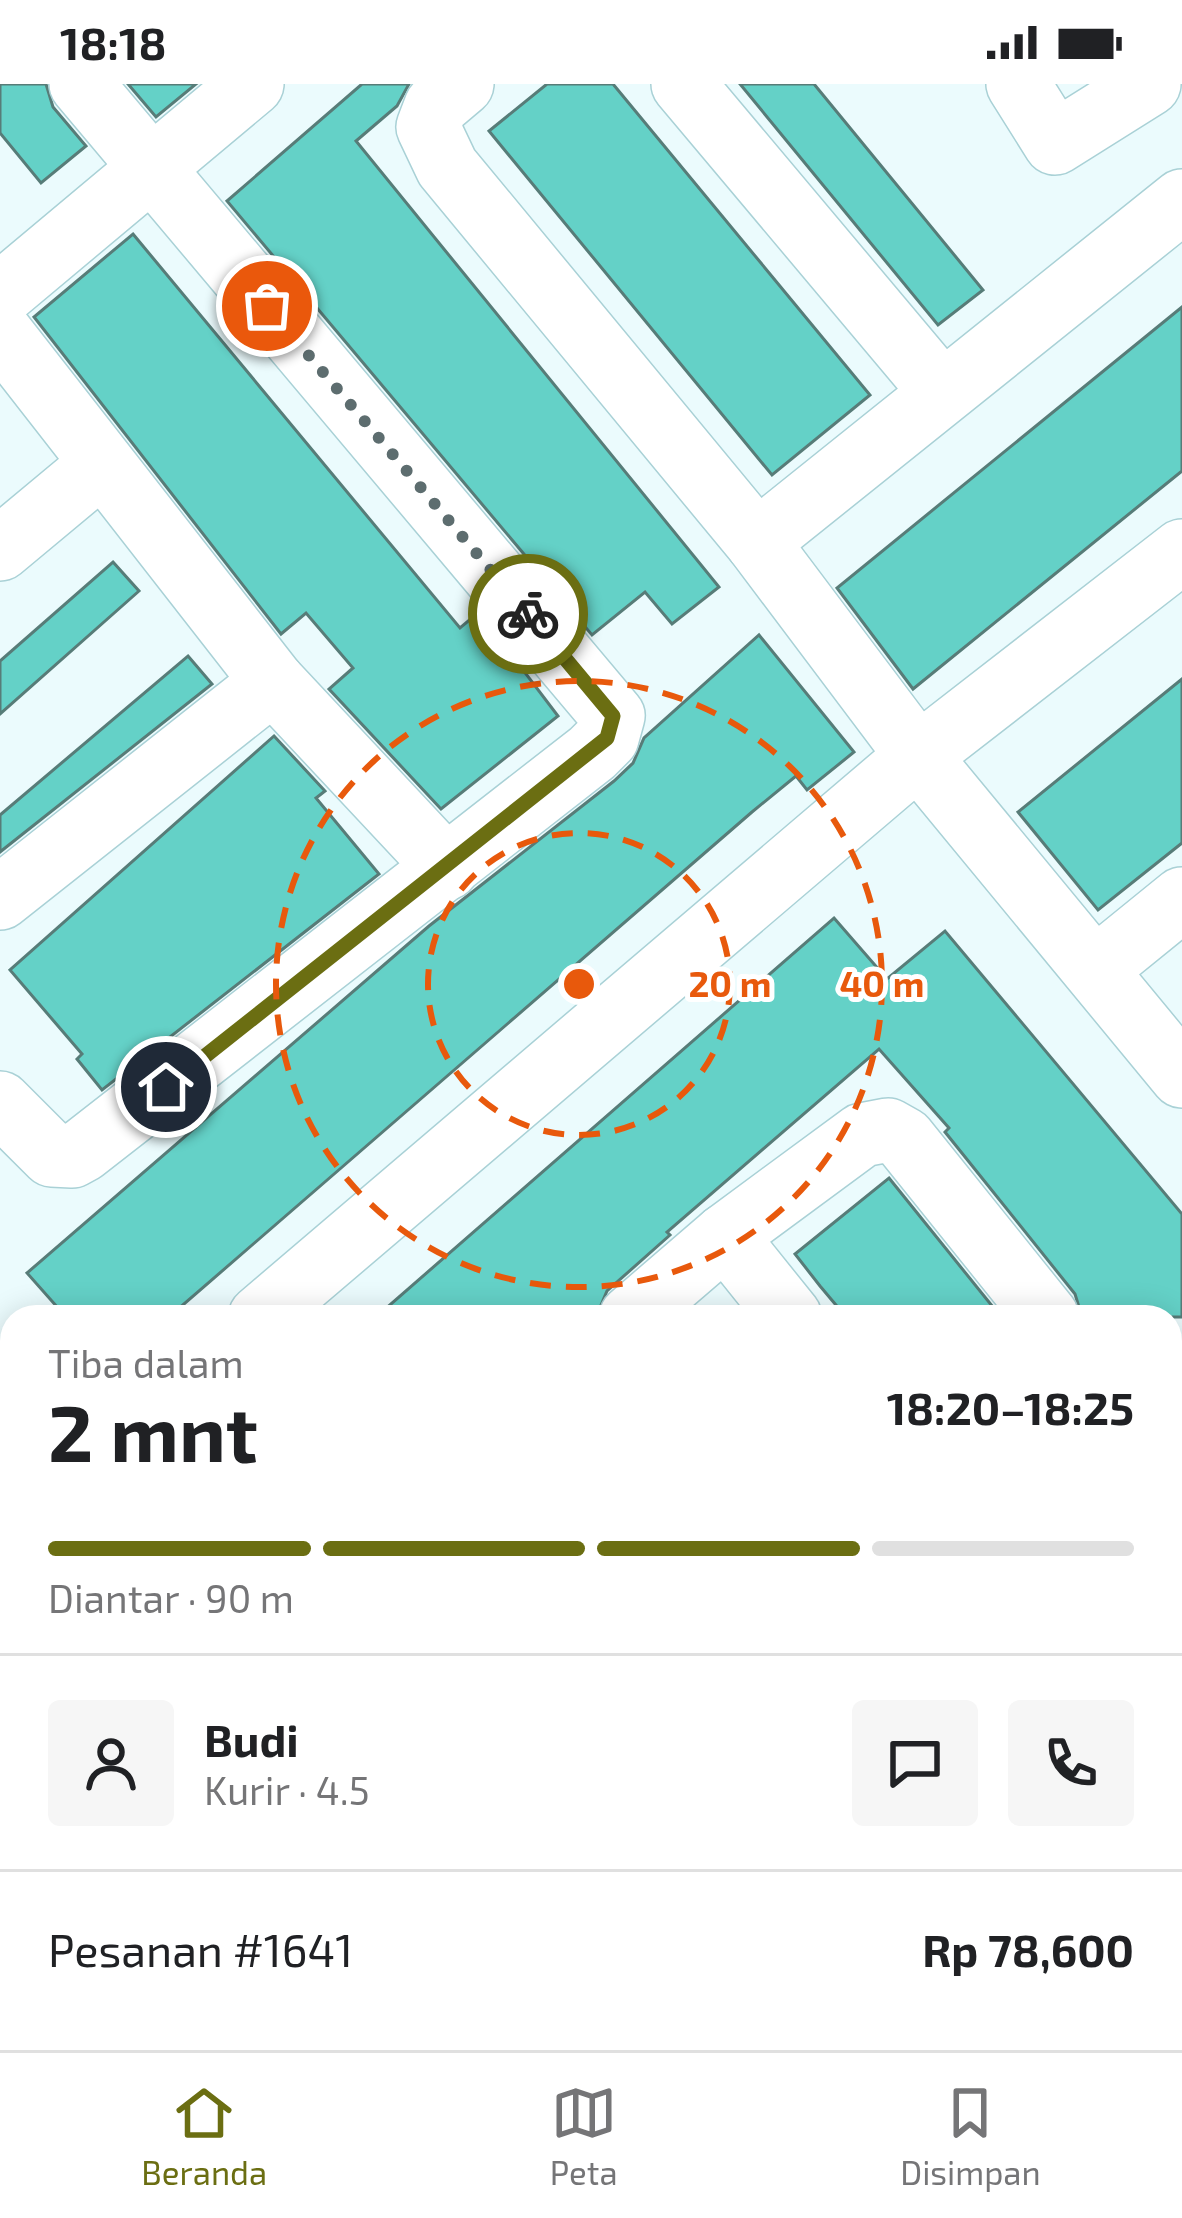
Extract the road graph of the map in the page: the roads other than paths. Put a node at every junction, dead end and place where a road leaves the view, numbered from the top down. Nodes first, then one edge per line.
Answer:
1 (81, 84) edge
2 (252, 84) edge
3 (461, 84) edge
4 (683, 84) edge
5 (1018, 84) edge
6 (1149, 84) edge
7 (149, 166) junction
8 (1182, 201) edge
9 (0, 295) edge
10 (0, 332) edge
11 (941, 391) junction
12 (102, 464) junction
13 (757, 542) junction
14 (0, 548) edge
15 (1182, 551) edge
16 (273, 682) junction
17 (918, 756) junction
18 (446, 868) junction
19 (0, 898) edge
20 (1182, 899) edge
21 (1097, 968) junction
22 (1182, 1076) edge
23 (0, 1103) edge
24 (725, 1236) junction
25 (274, 1305) edge
26 (645, 1305) edge
27 (780, 1305) edge
28 (1037, 1305) edge

1 - 7 street
2 - 7 street
3 - 13 street
4 - 11 street
5 - 6 street
7 - 9 street
7 - 18 street
8 - 11 street
10 - 12 street
11 - 13 street
12 - 14 street
12 - 16 street
13 - 17 street
15 - 17 street
16 - 18 street
16 - 19 street
17 - 21 street
17 - 25 street
18 - 23 street
20 - 21 street
21 - 22 street
24 - 26 street
24 - 27 street
24 - 28 street

